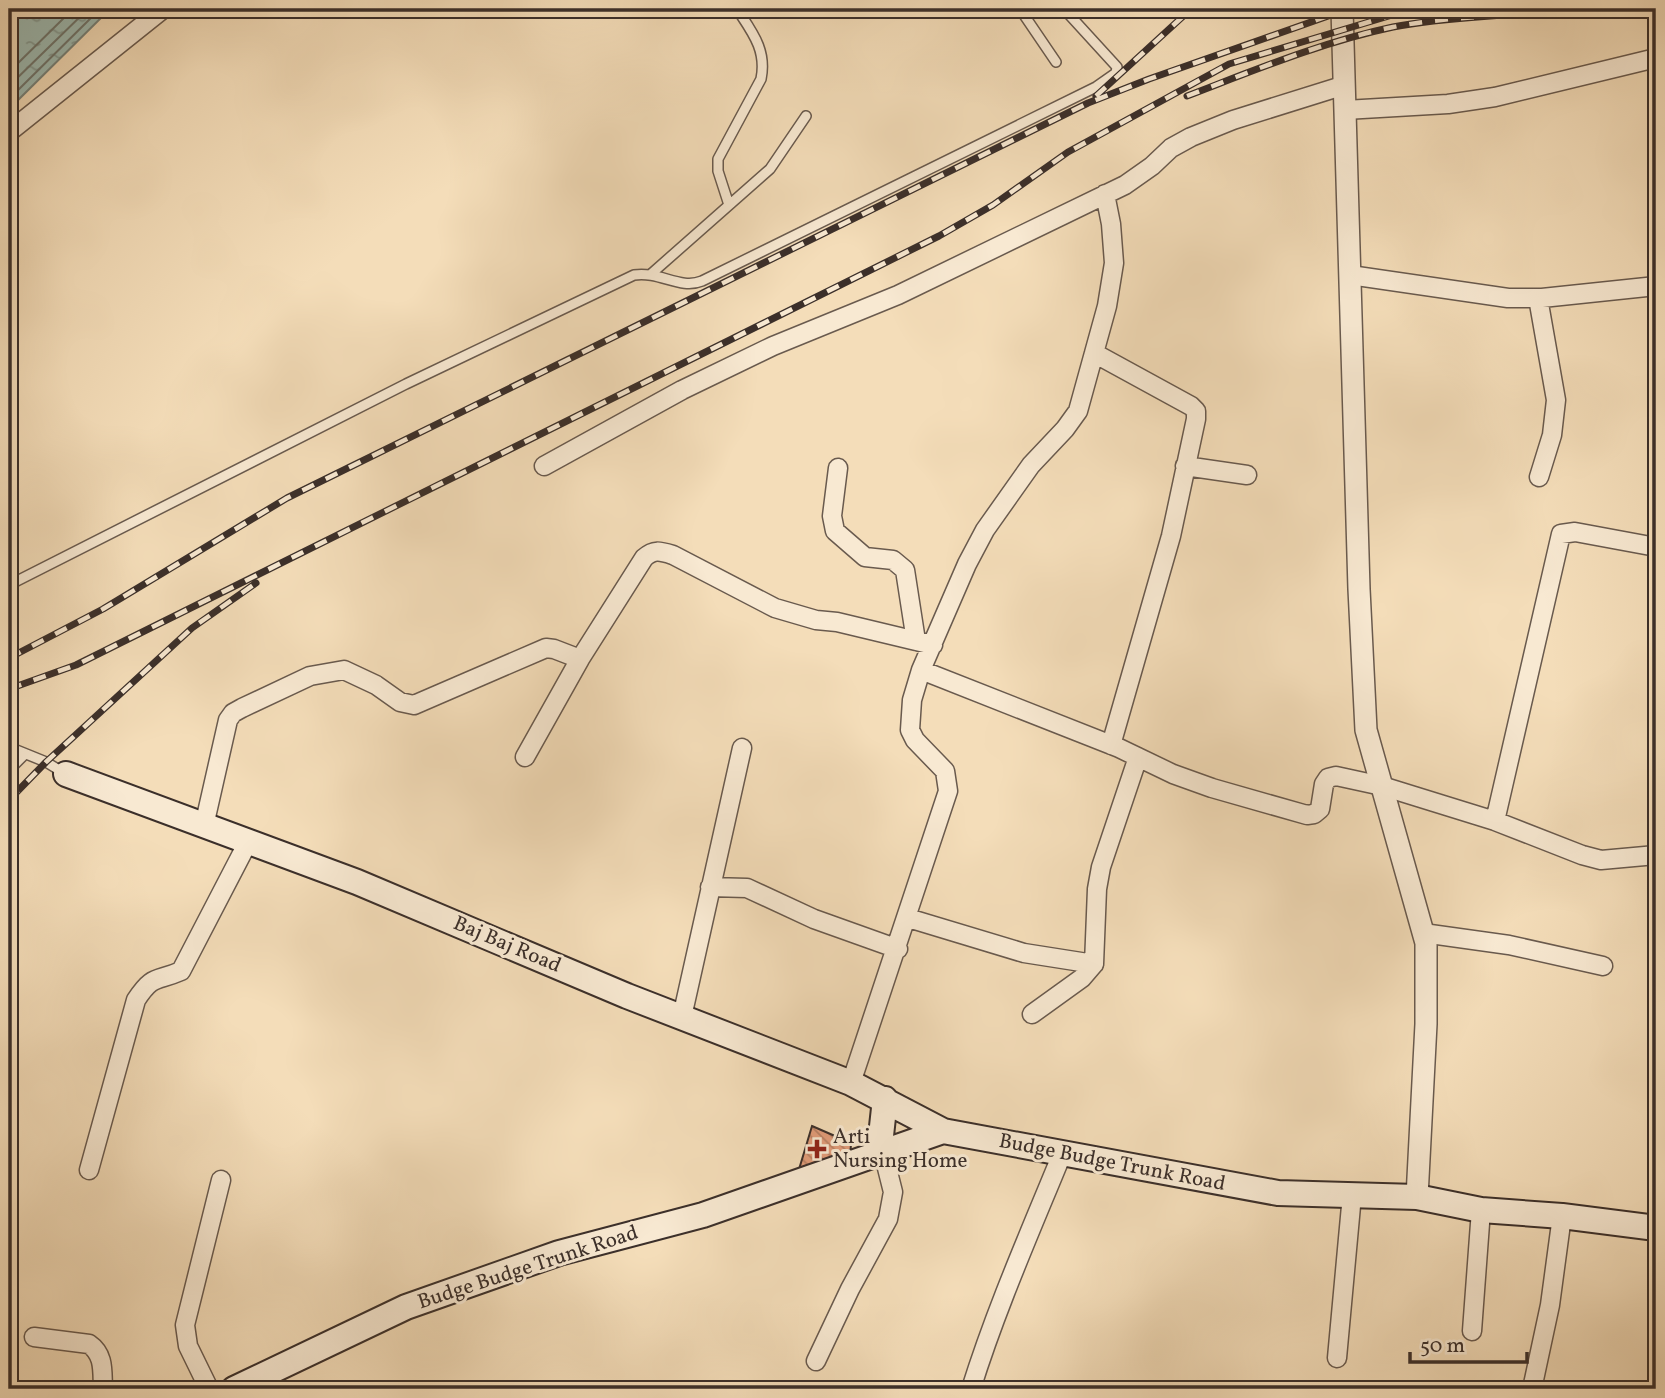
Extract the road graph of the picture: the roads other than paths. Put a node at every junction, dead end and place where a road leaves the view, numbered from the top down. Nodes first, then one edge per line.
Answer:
1 (163, 9) edge
2 (737, 9) edge
3 (1020, 9) edge
4 (1064, 9) edge
5 (1342, 9) edge
6 (1656, 58) edge
7 (1056, 62) dead end
8 (1345, 85) junction
9 (1345, 110) junction
10 (806, 116) dead end
11 (9, 132) edge
12 (1105, 194) junction
13 (729, 205) junction
14 (651, 274) junction
15 (1350, 275) junction
16 (1656, 286) edge
17 (1538, 298) junction
18 (1094, 353) junction
19 (544, 466) dead end
20 (1185, 466) junction
21 (838, 468) dead end
22 (1247, 475) dead end
23 (1539, 477) dead end
24 (1656, 547) edge
25 (9, 585) edge
26 (925, 643) junction
27 (580, 659) junction
28 (921, 670) junction
29 (1111, 744) junction
30 (9, 747) edge
31 (742, 748) dead end
32 (25, 754) junction
33 (525, 757) dead end
34 (1138, 757) junction
35 (9, 770) edge
36 (66, 774) joint
37 (1382, 786) junction
38 (1495, 821) junction
39 (204, 825) junction
40 (248, 842) junction
41 (1656, 855) edge
42 (710, 887) junction
43 (908, 918) junction
44 (1423, 933) junction
45 (898, 949) junction
46 (1094, 964) junction
47 (1603, 966) dead end
48 (1032, 1014) dead end
49 (682, 1017) junction
50 (852, 1083) junction
51 (885, 1099) junction
52 (943, 1131) junction
53 (881, 1153) junction
54 (1062, 1154) junction
55 (89, 1170) dead end
56 (221, 1180) dead end
57 (1352, 1195) junction
58 (1417, 1197) junction
59 (1481, 1210) junction
60 (1562, 1216) junction
61 (1656, 1228) edge
62 (1472, 1331) dead end
63 (34, 1337) dead end
64 (1337, 1358) dead end
65 (816, 1361) dead end
66 (103, 1389) edge
67 (209, 1389) edge
68 (234, 1389) edge
69 (971, 1389) edge
70 (1532, 1389) edge

1 - 11 street
2 - 13 lane
3 - 7 lane
4 - 14 lane
5 - 8 street
6 - 9 street
8 - 9 street
8 - 12 street
9 - 15 street
10 - 13 lane
12 - 18 street
12 - 19 street
13 - 14 lane
14 - 25 lane
15 - 17 street
15 - 37 street
16 - 17 street
17 - 23 street
18 - 20 street
18 - 26 street
20 - 22 street
20 - 29 street
21 - 26 street
24 - 38 street
26 - 27 street
26 - 28 street
27 - 33 street
27 - 39 street
28 - 29 street
28 - 43 street
29 - 34 street
30 - 32 lane
31 - 42 street
32 - 35 lane
32 - 36 lane
34 - 37 street
34 - 46 street
36 - 39 main road, Baj Baj Road
37 - 38 street
37 - 44 street
38 - 41 street
39 - 40 main road, Baj Baj Road
40 - 49 main road, Baj Baj Road
40 - 55 street
42 - 45 street
42 - 49 street
43 - 45 street
43 - 46 street
44 - 47 street
44 - 58 street
45 - 50 street
46 - 48 street
49 - 50 main road, Baj Baj Road
50 - 51 main road, Baj Baj Road
51 - 52 main road, Baj Baj Road
51 - 53 main road
52 - 53 main road, Budge Budge Trunk Road
52 - 54 main road, Budge Budge Trunk Road
53 - 65 street
53 - 68 main road, Budge Budge Trunk Road
54 - 57 main road, Budge Budge Trunk Road
54 - 69 street
56 - 67 street
57 - 58 main road, Budge Budge Trunk Road
57 - 64 street
58 - 59 main road, Budge Budge Trunk Road
59 - 60 main road, Budge Budge Trunk Road
59 - 62 street
60 - 61 main road, Budge Budge Trunk Road
60 - 70 street
63 - 66 street

